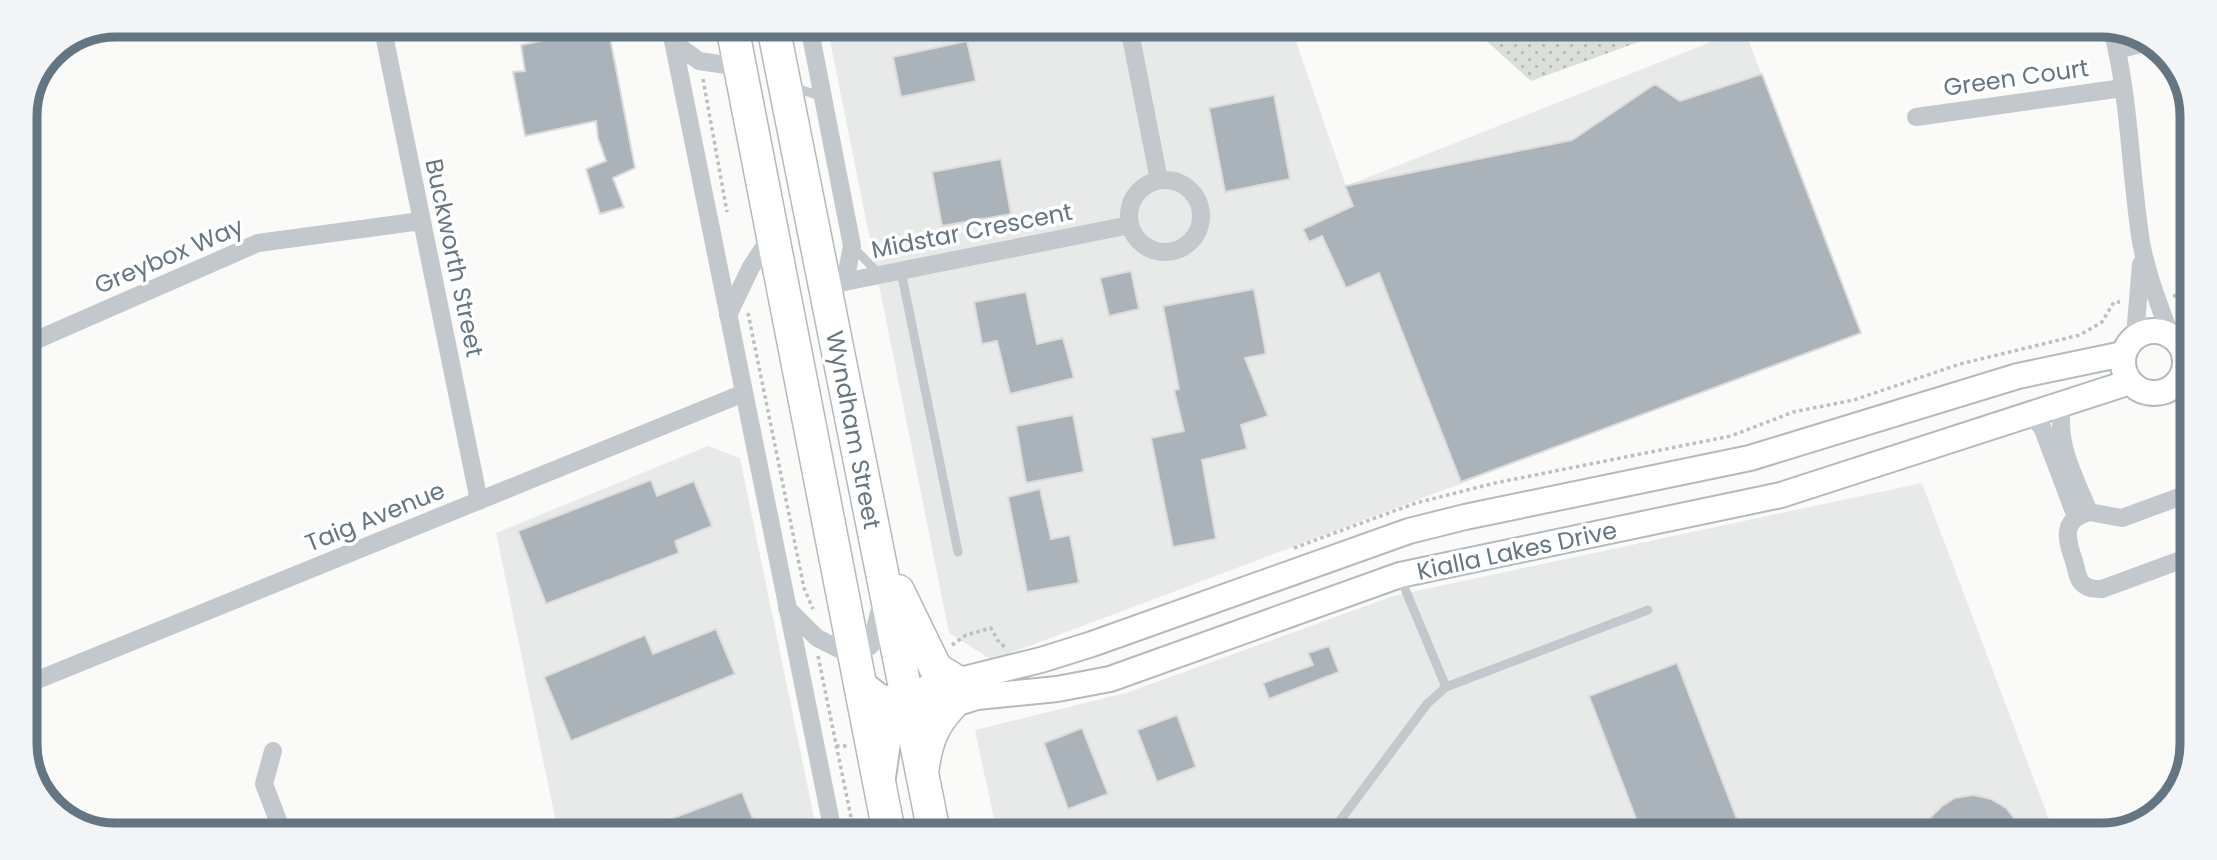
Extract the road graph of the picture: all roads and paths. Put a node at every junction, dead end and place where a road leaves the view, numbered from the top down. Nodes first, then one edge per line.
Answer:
1 (384, 37) edge
2 (672, 37) edge
3 (674, 37) edge
4 (698, 37) edge
5 (734, 37) edge
6 (776, 37) edge
7 (811, 37) edge
8 (1131, 37) edge
9 (2114, 38) edge
10 (2136, 45) edge
11 (2117, 50) junction
12 (703, 62) junction
13 (740, 67) junction
14 (785, 85) junction
15 (2123, 88) junction
16 (823, 97) junction
17 (747, 106) junction
18 (1916, 117) dead end
19 (1159, 180) junction
20 (729, 218) dead end
21 (421, 221) junction
22 (1130, 225) junction
23 (773, 234) junction
24 (2141, 243) junction
25 (852, 246) junction
26 (901, 271) junction
27 (880, 275) junction
28 (835, 284) junction
29 (741, 288) junction
30 (728, 315) junction
31 (37, 340) edge
32 (2129, 345) junction
33 (2180, 348) edge
34 (2180, 354) edge
35 (2180, 372) edge
36 (2018, 376) junction
37 (2130, 382) junction
38 (744, 393) junction
39 (2062, 404) junction
40 (2029, 415) junction
41 (2180, 497) edge
42 (479, 501) junction
43 (2083, 515) junction
44 (878, 549) junction
45 (958, 552) dead end
46 (2180, 560) edge
47 (1303, 567) junction
48 (1400, 575) junction
49 (884, 584) junction
50 (787, 608) junction
51 (1648, 610) dead end
52 (820, 640) junction
53 (1080, 648) junction
54 (858, 669) junction
55 (37, 680) edge
56 (1093, 682) junction
57 (1446, 687) junction
58 (953, 693) junction
59 (906, 703) junction
60 (273, 751) dead end
61 (922, 774) junction
62 (881, 794) junction
63 (279, 823) edge
64 (830, 823) edge
65 (852, 823) edge
66 (887, 823) edge
67 (934, 823) edge
68 (1338, 823) edge

1 - 21 street, Buckworth Street
2 - 30 street
3 - 12 street
4 - 12 path
5 - 13 highway, Wyndham Street
6 - 13 highway
6 - 14 highway, Wyndham Street
7 - 16 street
8 - 19 street
9 - 11 street
10 - 11 street
11 - 15 street
12 - 13 street
12 - 20 path
13 - 17 highway, Wyndham Street
14 - 16 lane
14 - 17 highway
14 - 28 highway, Wyndham Street
15 - 18 street, Green Court
15 - 24 street
16 - 25 street
17 - 23 highway, Wyndham Street
19 - 22 street
19 - 22 street
21 - 31 street, Greybox Way
21 - 42 street, Buckworth Street
22 - 26 street, Midstar Crescent
23 - 29 street
23 - 54 highway, Wyndham Street
24 - 32 street
24 - 33 street
25 - 27 lane
25 - 28 street
26 - 27 street, Midstar Crescent
26 - 45 lane
27 - 28 street, Midstar Crescent
28 - 44 highway, Wyndham Street
29 - 30 street
29 - 52 path
30 - 38 street
32 - 34 street
32 - 36 street, Kialla Lakes Drive
32 - 37 street
35 - 37 street
36 - 39 street
36 - 40 street
36 - 47 street, Kialla Lakes Drive
37 - 39 street, Kialla Lakes Drive
38 - 42 street, Taig Avenue
38 - 50 street
39 - 40 street, Kialla Lakes Drive
39 - 43 street
40 - 43 street
40 - 48 street, Kialla Lakes Drive
41 - 43 street
42 - 55 street, Taig Avenue
43 - 46 street
44 - 49 highway, Wyndham Street
44 - 58 highway
47 - 48 street
47 - 53 street, Kialla Lakes Drive
48 - 56 street, Kialla Lakes Drive
48 - 57 lane
49 - 54 street
49 - 59 highway, Wyndham Street
50 - 52 street
50 - 64 street
51 - 57 lane
52 - 54 street
52 - 65 path
53 - 56 street
53 - 58 street, Kialla Lakes Drive
54 - 59 street
54 - 62 highway, Wyndham Street
56 - 58 street, Kialla Lakes Drive
57 - 68 lane
58 - 59 street, Kialla Lakes Drive
58 - 61 highway
59 - 61 highway, Wyndham Street
59 - 62 street, Kialla Lakes Drive
60 - 63 street
61 - 67 highway, Wyndham Street
62 - 66 highway, Wyndham Street

